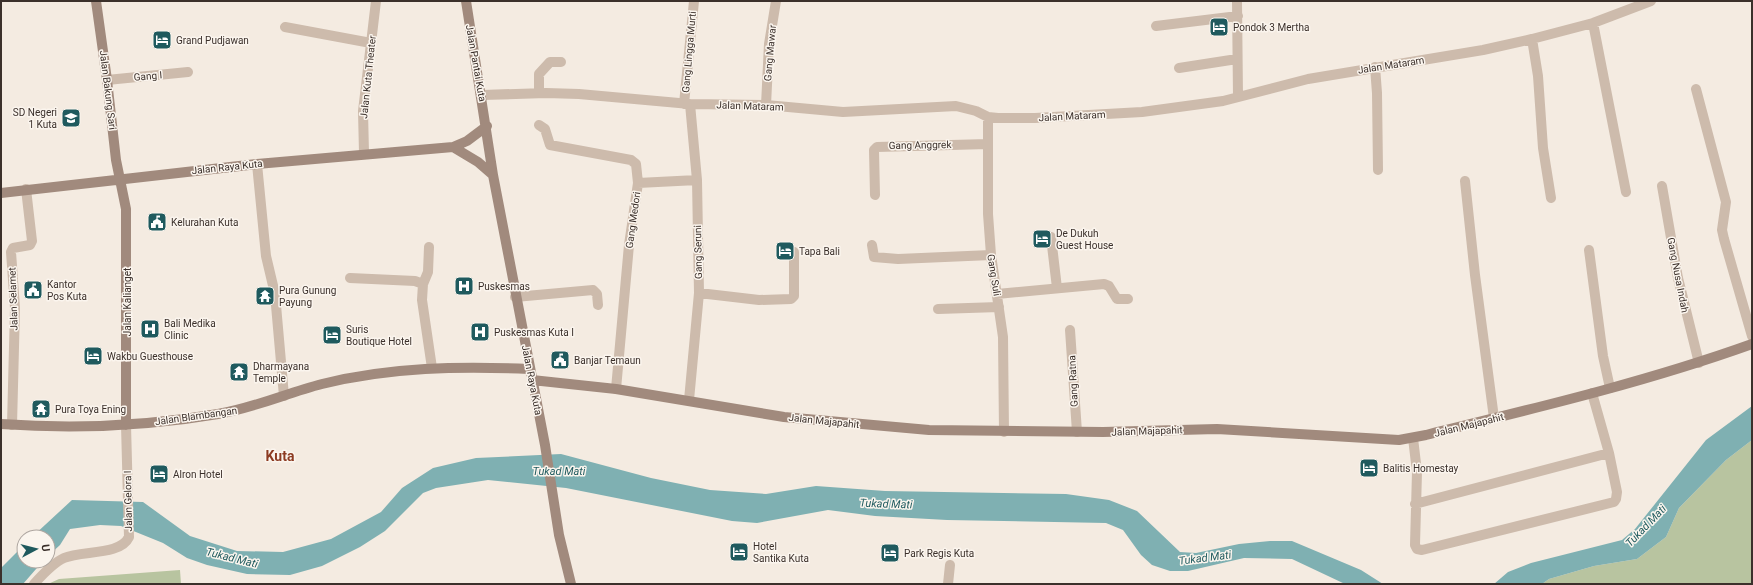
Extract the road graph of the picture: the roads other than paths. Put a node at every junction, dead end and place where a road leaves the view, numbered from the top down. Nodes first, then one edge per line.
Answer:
1 (96, 1) edge
2 (376, 1) edge
3 (466, 1) edge
4 (694, 1) edge
5 (776, 1) edge
6 (1237, 1) edge
7 (1651, 1) edge
8 (1238, 16) junction
9 (1593, 23) junction
10 (1156, 26) dead end
11 (285, 27) dead end
12 (1532, 39) junction
13 (371, 43) junction
14 (1237, 59) junction
15 (560, 62) dead end
16 (1375, 67) junction
17 (1179, 68) dead end
18 (188, 72) dead end
19 (107, 80) junction
20 (1696, 89) dead end
21 (539, 93) junction
22 (482, 96) junction
23 (1238, 98) junction
24 (687, 104) junction
25 (766, 105) junction
26 (988, 117) junction
27 (538, 125) dead end
28 (486, 126) junction
29 (988, 144) junction
30 (453, 147) junction
31 (364, 153) junction
32 (257, 164) junction
33 (1378, 170) dead end
34 (493, 175) junction
35 (120, 179) junction
36 (697, 180) junction
37 (1465, 181) dead end
38 (638, 183) junction
39 (1662, 186) dead end
40 (26, 189) junction
41 (1626, 192) dead end
42 (1, 193) edge
43 (875, 195) dead end
44 (1551, 198) dead end
45 (1051, 237) dead end
46 (872, 245) dead end
47 (429, 247) dead end
48 (1589, 250) dead end
49 (794, 252) dead end
50 (991, 255) junction
51 (350, 278) dead end
52 (423, 284) junction
53 (1057, 288) junction
54 (699, 293) junction
55 (998, 294) junction
56 (515, 296) junction
57 (1128, 299) dead end
58 (598, 305) dead end
59 (999, 307) junction
60 (938, 309) dead end
61 (1070, 330) dead end
62 (1752, 336) edge
63 (1752, 344) edge
64 (1699, 362) junction
65 (432, 368) junction
66 (529, 369) junction
67 (532, 380) junction
68 (1610, 388) junction
69 (616, 389) junction
70 (1592, 393) junction
71 (284, 396) junction
72 (689, 400) junction
73 (1494, 418) junction
74 (1, 424) edge
75 (12, 425) junction
76 (126, 425) junction
77 (1004, 432) junction
78 (1076, 432) junction
79 (1414, 438) junction
80 (1609, 453) junction
81 (1415, 504) junction
82 (950, 565) dead end
83 (34, 584) edge
84 (571, 584) edge
85 (948, 584) edge

1 - 19 main road, Jalan Bakung Sari
2 - 13 street, Jalan Kuta Theater
3 - 22 main road, Jalan Pantai Kuta
4 - 24 street, Gang Lingga Murti
5 - 25 street, Gang Mawar
6 - 8 street
7 - 9 street, Jalan Mataram
8 - 10 street
8 - 14 street
9 - 12 street, Jalan Mataram
9 - 41 street
11 - 13 street
12 - 16 street, Jalan Mataram
12 - 44 street
13 - 31 street, Jalan Kuta Theater
14 - 17 street
14 - 23 street
15 - 21 street
16 - 23 street, Jalan Mataram
16 - 33 street
18 - 19 street, Gang I
19 - 35 main road, Jalan Bakung Sari
20 - 62 street
21 - 22 street, Jalan Mataram
21 - 24 street, Jalan Mataram
22 - 28 main road, Jalan Pantai Kuta
23 - 26 street, Jalan Mataram
24 - 25 street, Jalan Mataram
24 - 36 street, Gang Seruni
25 - 26 street, Jalan Mataram
26 - 29 street, Gang Suli
27 - 38 street, Gang Medori
28 - 30 main road, Jalan Raya Kuta
28 - 34 main road, Jalan Raya Kuta
29 - 43 street, Gang Anggrek
29 - 50 street, Gang Suli
30 - 31 main road, Jalan Raya Kuta
30 - 34 main road
31 - 32 main road, Jalan Raya Kuta
32 - 35 main road, Jalan Raya Kuta
32 - 71 street
34 - 56 main road, Jalan Raya Kuta
35 - 40 main road, Jalan Raya Kuta
35 - 76 main road, Jalan Kalianget
36 - 38 street
36 - 54 street, Gang Seruni
37 - 73 street
38 - 69 street, Gang Medori
39 - 64 street, Gang Nusa Indah
40 - 42 main road, Jalan Raya Kuta
40 - 75 street, Jalan Selamet
45 - 53 street
46 - 50 street
47 - 52 street
48 - 68 street
49 - 54 street
50 - 55 street, Gang Suli
51 - 52 street
52 - 65 street
53 - 55 street
53 - 57 street
54 - 72 street, Gang Seruni
55 - 59 street, Gang Suli
56 - 58 street
56 - 66 main road, Jalan Raya Kuta
59 - 60 street
59 - 77 street, Gang Suli
61 - 78 street, Gang Ratna
63 - 64 main road, Jalan Majapahit
64 - 68 main road, Jalan Majapahit
65 - 66 main road, Jalan Blambangan
65 - 71 main road, Jalan Blambangan
66 - 67 main road, Jalan Raya Kuta
67 - 69 main road, Jalan Majapahit
67 - 84 main road, Jalan Raya Kuta
68 - 70 main road, Jalan Majapahit
69 - 72 main road, Jalan Majapahit
70 - 73 main road, Jalan Majapahit
70 - 80 street
71 - 76 main road, Jalan Blambangan
72 - 77 main road, Jalan Majapahit
73 - 79 main road, Jalan Majapahit
74 - 75 main road, Jalan Blambangan
75 - 76 main road, Jalan Blambangan
76 - 83 street, Jalan Gelora I
77 - 78 main road, Jalan Majapahit
78 - 79 main road, Jalan Majapahit
79 - 81 street
80 - 81 street
80 - 81 street
82 - 85 street

